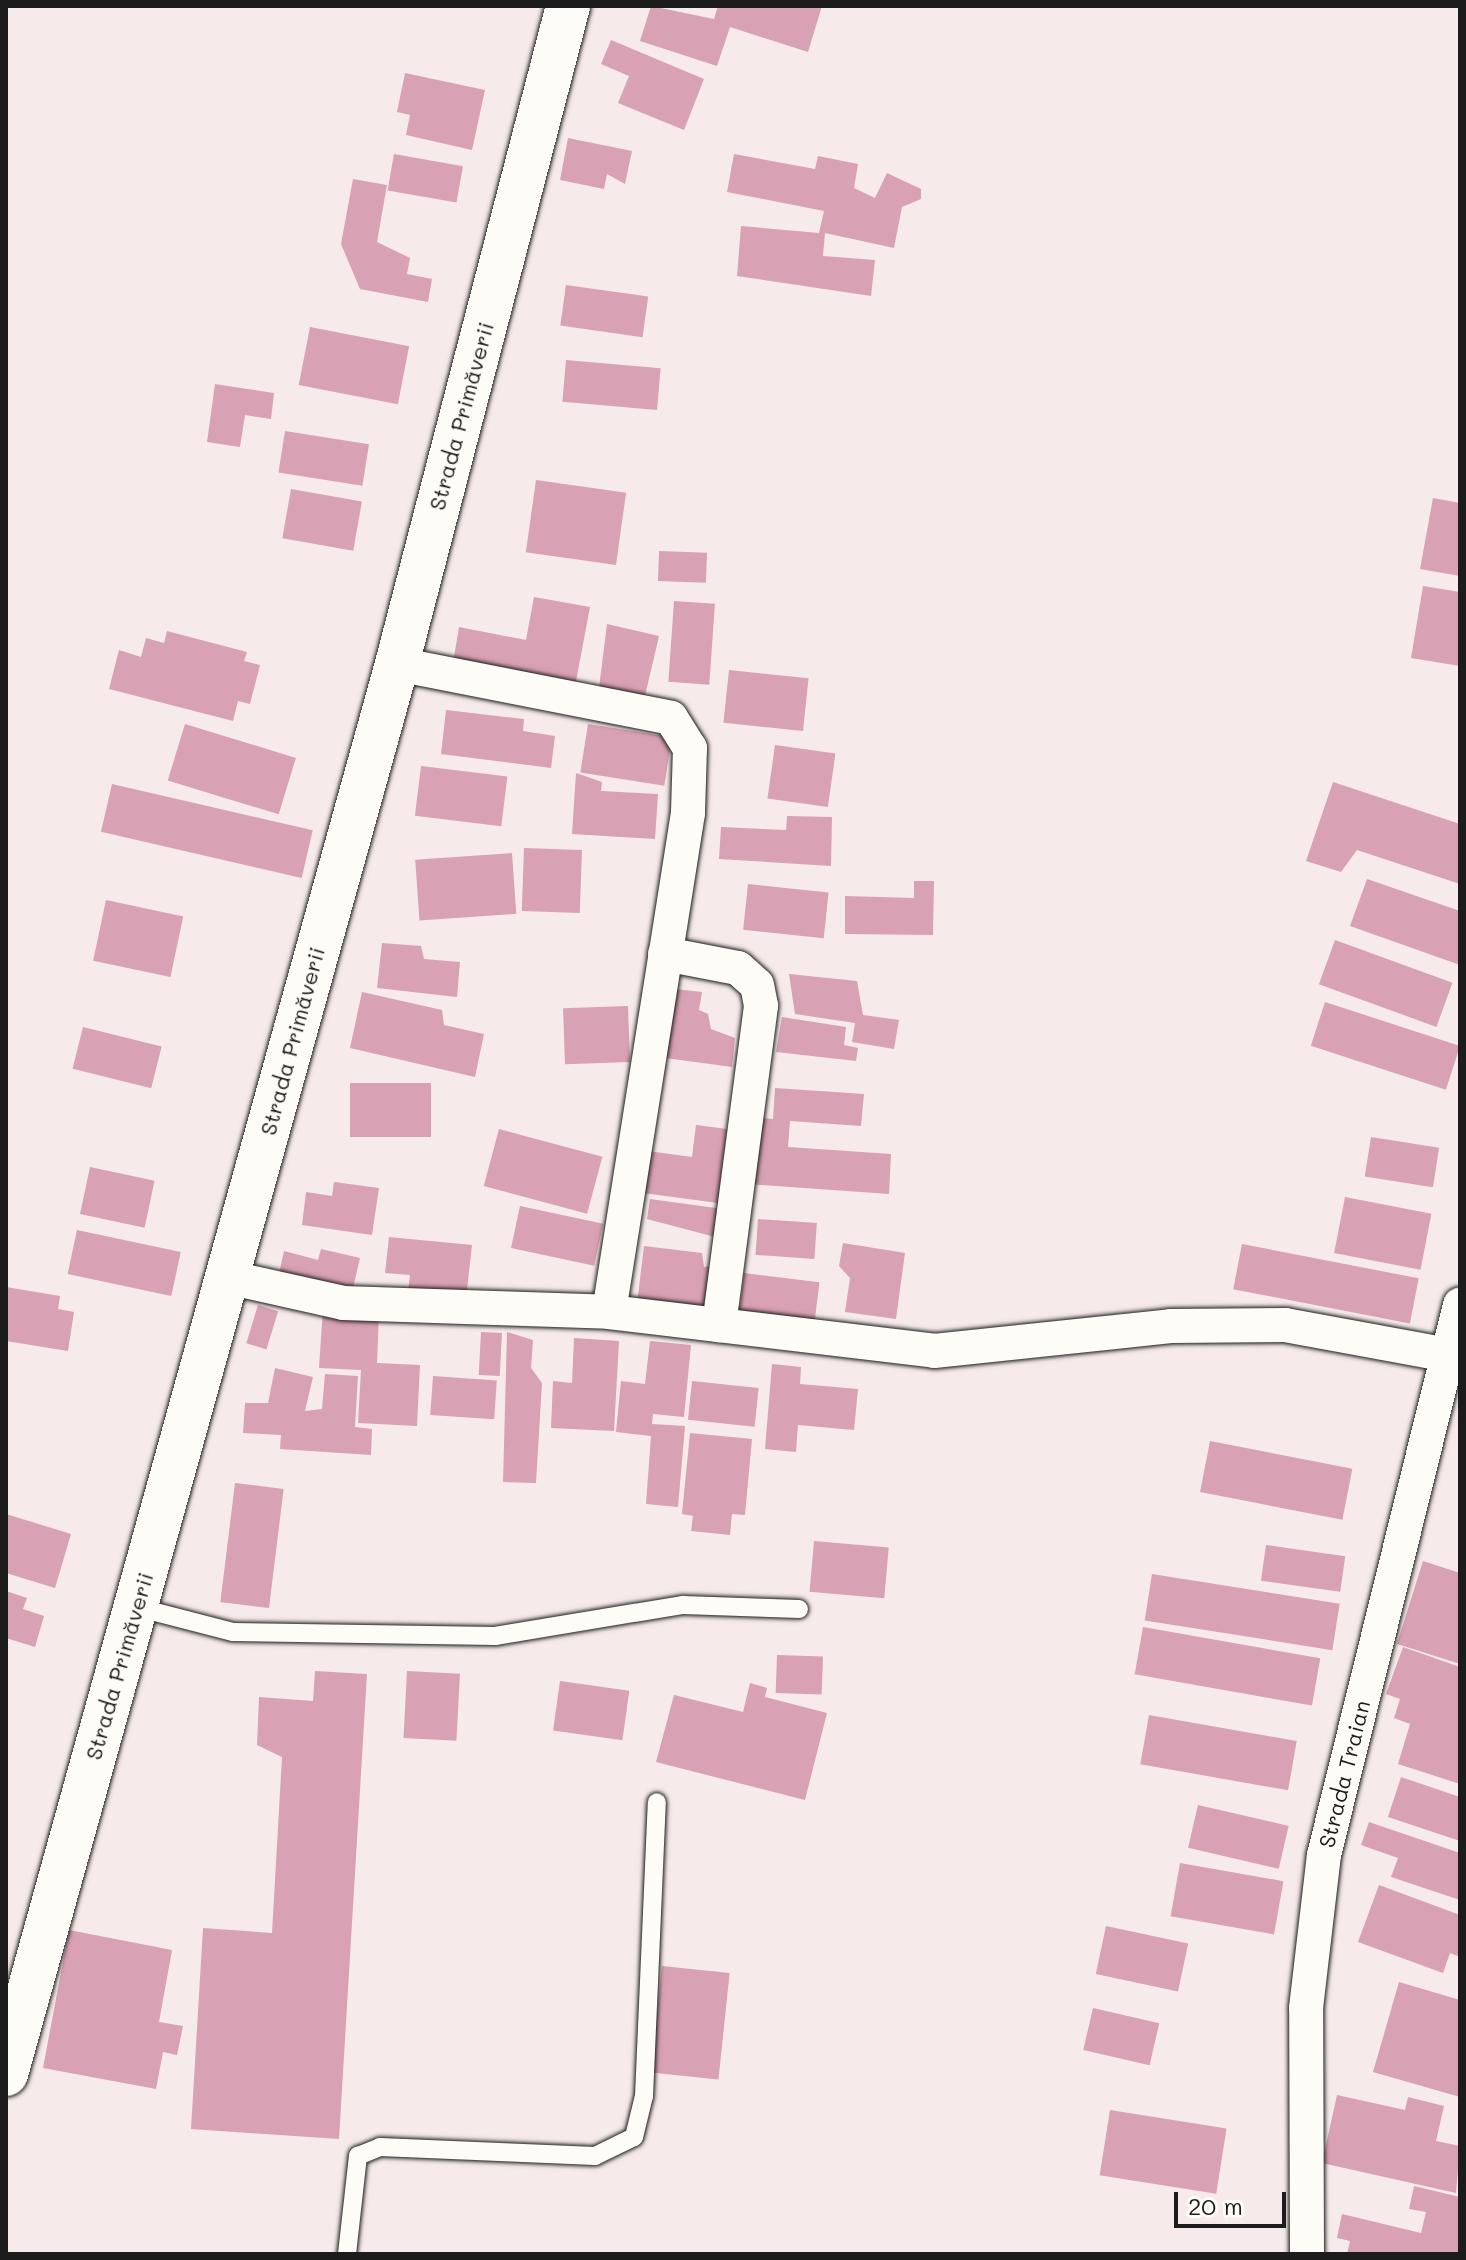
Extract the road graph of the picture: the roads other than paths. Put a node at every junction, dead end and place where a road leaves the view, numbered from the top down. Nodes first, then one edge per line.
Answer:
1 (568, 6) edge
2 (397, 664) junction
3 (665, 954) junction
4 (227, 1277) junction
5 (1460, 1305) edge
6 (609, 1312) junction
7 (719, 1325) junction
8 (1448, 1355) junction
9 (136, 1607) junction
10 (799, 1609) dead end
11 (657, 1802) dead end
12 (6, 2074) edge
13 (347, 2254) edge
14 (1307, 2254) edge

1 - 2 street, Strada Primăverii
2 - 3 street
2 - 4 street, Strada Primăverii
3 - 6 street
3 - 7 street
4 - 6 street
4 - 9 street, Strada Primăverii
5 - 8 street, Strada Traian
6 - 7 street
7 - 8 street
8 - 14 street, Strada Traian
9 - 10 lane
9 - 12 street, Strada Primăverii
11 - 13 lane

